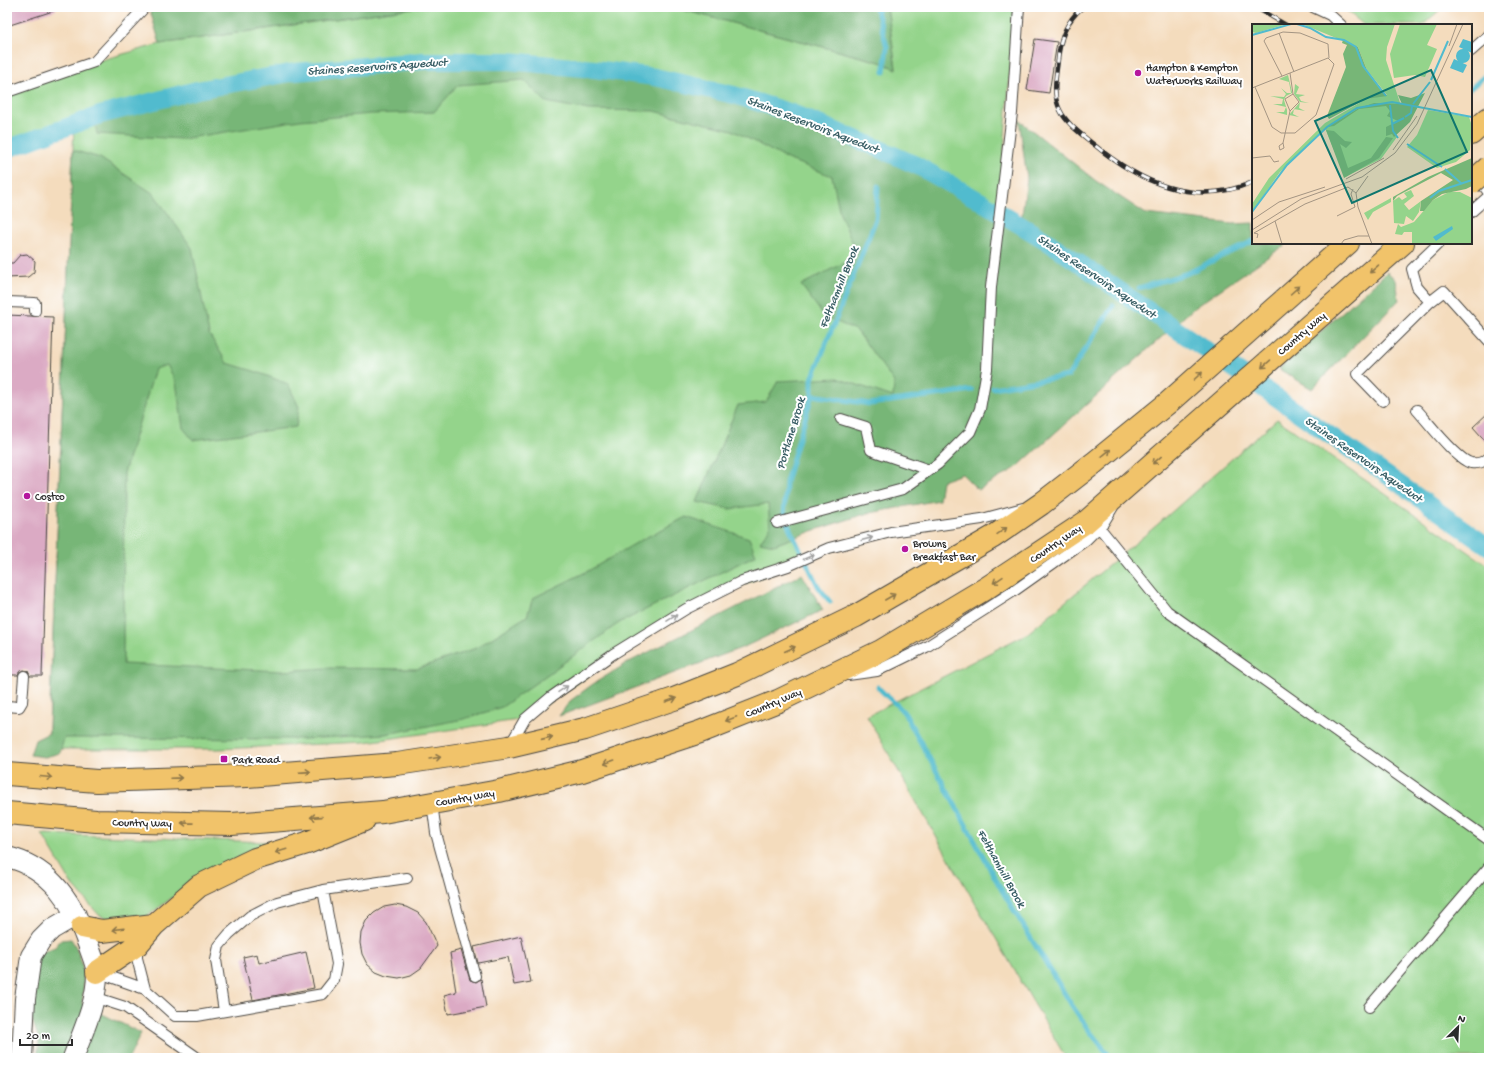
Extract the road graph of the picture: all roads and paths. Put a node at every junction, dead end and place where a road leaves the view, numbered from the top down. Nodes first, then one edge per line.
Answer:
1 (1019, 7) edge
2 (1025, 7) edge
3 (1312, 7) edge
4 (142, 8) edge
5 (1340, 24) edge
6 (1017, 34) junction
7 (1489, 35) edge
8 (1472, 50) edge
9 (7, 92) edge
10 (1489, 118) edge
11 (1472, 133) edge
12 (1489, 167) edge
13 (1472, 170) edge
14 (1472, 182) edge
15 (1489, 193) edge
16 (1489, 196) edge
17 (1472, 211) edge
18 (1347, 244) edge
19 (1402, 244) edge
20 (1438, 244) edge
21 (7, 302) edge
22 (1430, 302) junction
23 (35, 311) dead end
24 (1489, 341) edge
25 (1383, 401) dead end
26 (1417, 410) dead end
27 (841, 419) dead end
28 (1489, 458) edge
29 (929, 470) junction
30 (1124, 488) junction
31 (1041, 504) junction
32 (777, 523) dead end
33 (1099, 527) junction
34 (24, 676) dead end
35 (830, 677) junction
36 (7, 706) edge
37 (509, 747) junction
38 (7, 774) edge
39 (432, 803) junction
40 (383, 812) junction
41 (7, 813) edge
42 (1489, 840) edge
43 (7, 857) edge
44 (1489, 867) edge
45 (407, 878) dead end
46 (323, 890) junction
47 (79, 921) junction
48 (154, 925) junction
49 (137, 945) junction
50 (97, 972) junction
51 (475, 976) dead end
52 (145, 989) junction
53 (94, 997) junction
54 (1369, 1007) dead end
55 (224, 1011) junction
56 (22, 1058) edge
57 (74, 1058) edge
58 (198, 1058) edge

1 - 6 lane
2 - 6 lane
3 - 5 lane
4 - 9 lane
6 - 29 lane
7 - 8 lane
10 - 11 highway
12 - 14 highway, bridge
13 - 15 lane
16 - 17 lane
31 -> 18 highway
19 -> 30 highway, Country Way
20 - 22 lane
21 - 23 lane
22 - 24 lane
22 - 25 lane
26 - 28 lane
27 - 29 lane
29 - 32 lane
30 - 33 lane
30 -> 35 highway, Country Way
37 -> 31 highway
37 -> 31 lane
33 - 35 lane
33 - 42 lane
34 - 36 lane
35 -> 39 highway, Country Way
38 -> 37 highway
39 - 40 highway, Country Way
39 - 51 lane
40 -> 41 highway, Country Way
40 -> 48 highway
43 - 47 street
44 - 54 lane
45 - 46 lane
46 - 55 lane
46 - 55 lane
48 -> 47 highway
47 - 50 street
47 - 56 street
48 - 49 highway
49 - 50 highway
49 - 52 lane
50 - 52 lane
50 - 53 street
52 - 55 lane
53 - 57 street
53 - 58 lane

